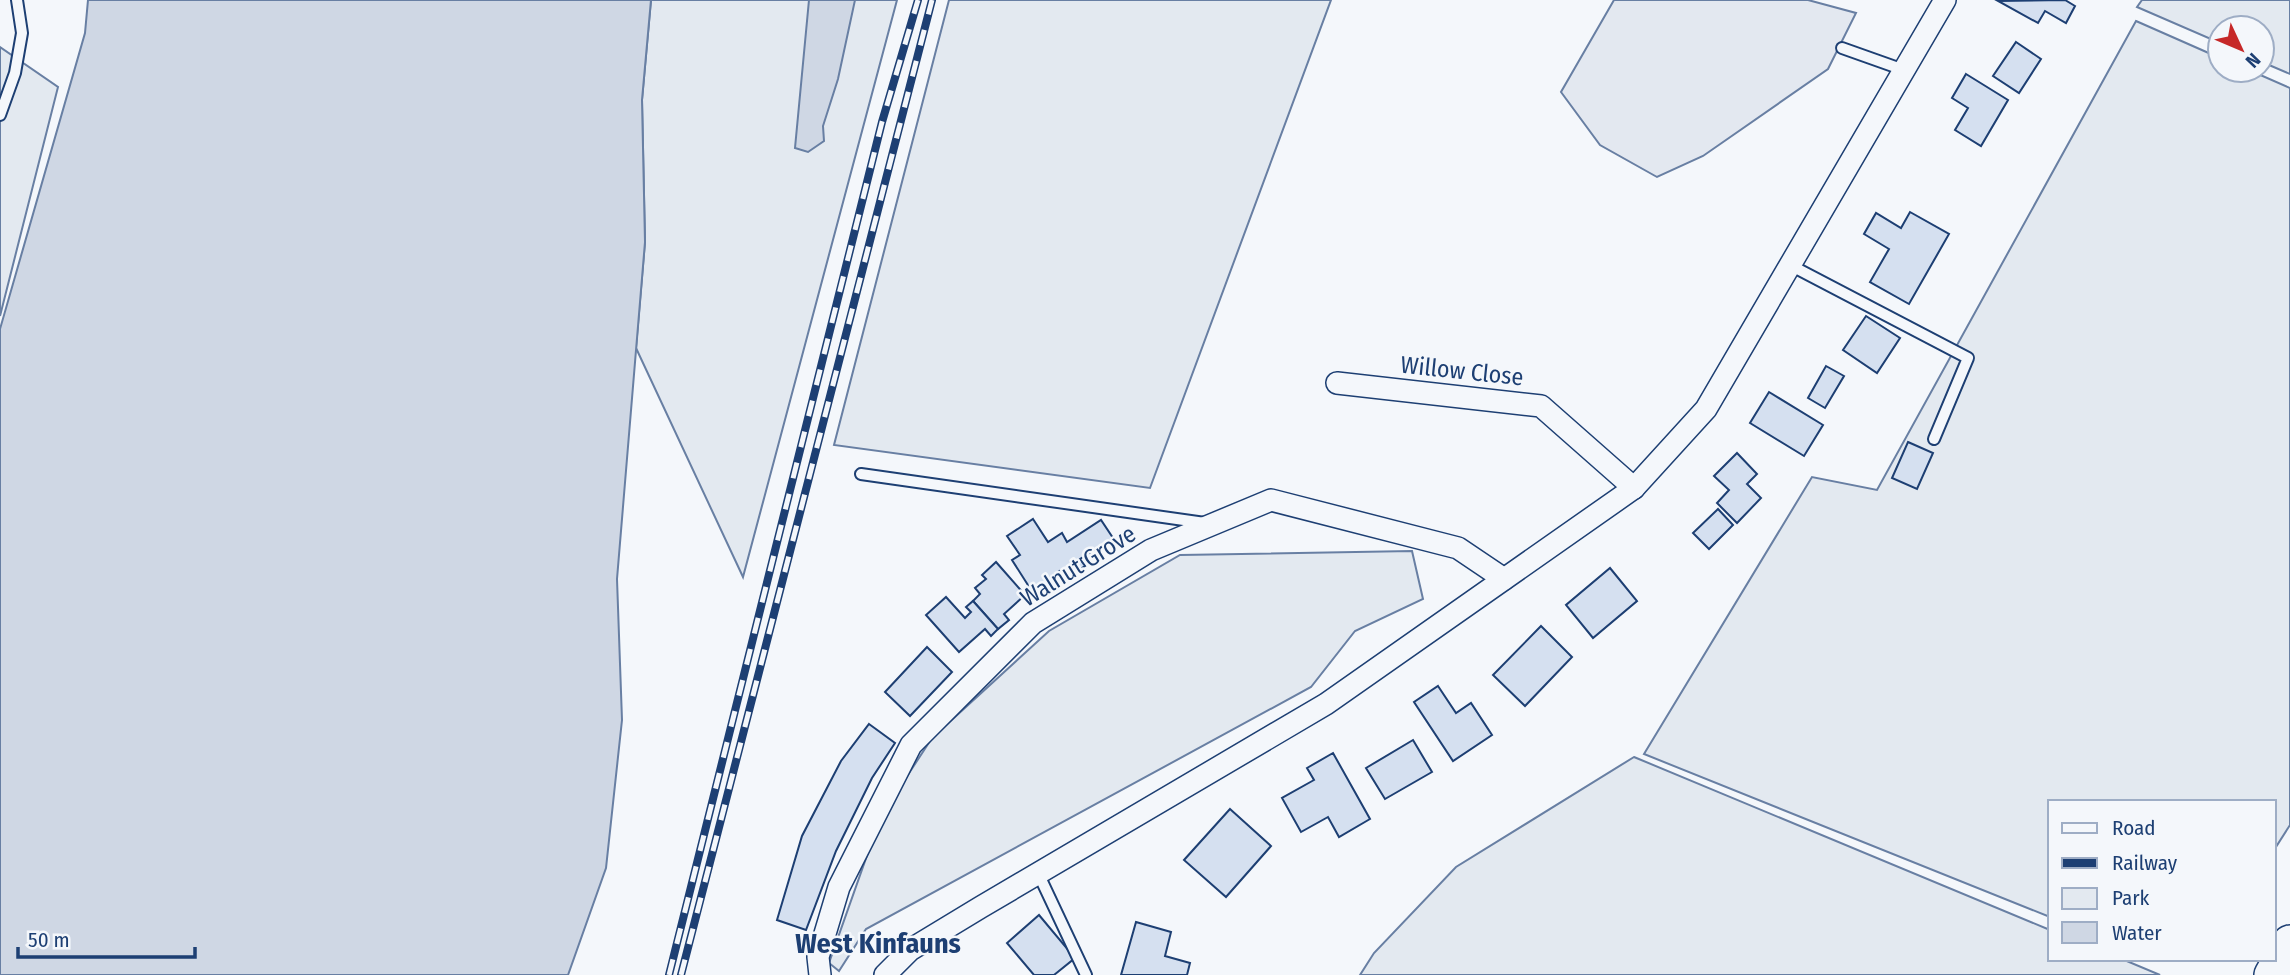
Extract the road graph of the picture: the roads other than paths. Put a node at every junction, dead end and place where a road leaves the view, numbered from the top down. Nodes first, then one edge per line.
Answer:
1 (17, 0) edge
2 (1945, 0) edge
3 (1842, 48) dead end
4 (1904, 70) junction
5 (0, 115) edge
6 (1790, 265) junction
7 (1337, 383) dead end
8 (1934, 439) dead end
9 (861, 474) dead end
10 (1634, 488) junction
11 (1213, 524) junction
12 (1504, 579) junction
13 (1038, 873) junction
14 (2290, 943) edge
15 (820, 975) edge
16 (885, 975) edge
17 (1086, 975) edge
18 (2272, 975) edge

1 - 5 lane
2 - 4 street
3 - 4 lane
4 - 6 street
6 - 8 lane
6 - 10 street
7 - 10 street, Willow Close
9 - 11 lane
10 - 12 street
11 - 12 street, Walnut Grove
11 - 15 street, Walnut Grove
12 - 13 street
13 - 16 street
13 - 17 lane
14 - 18 highway

